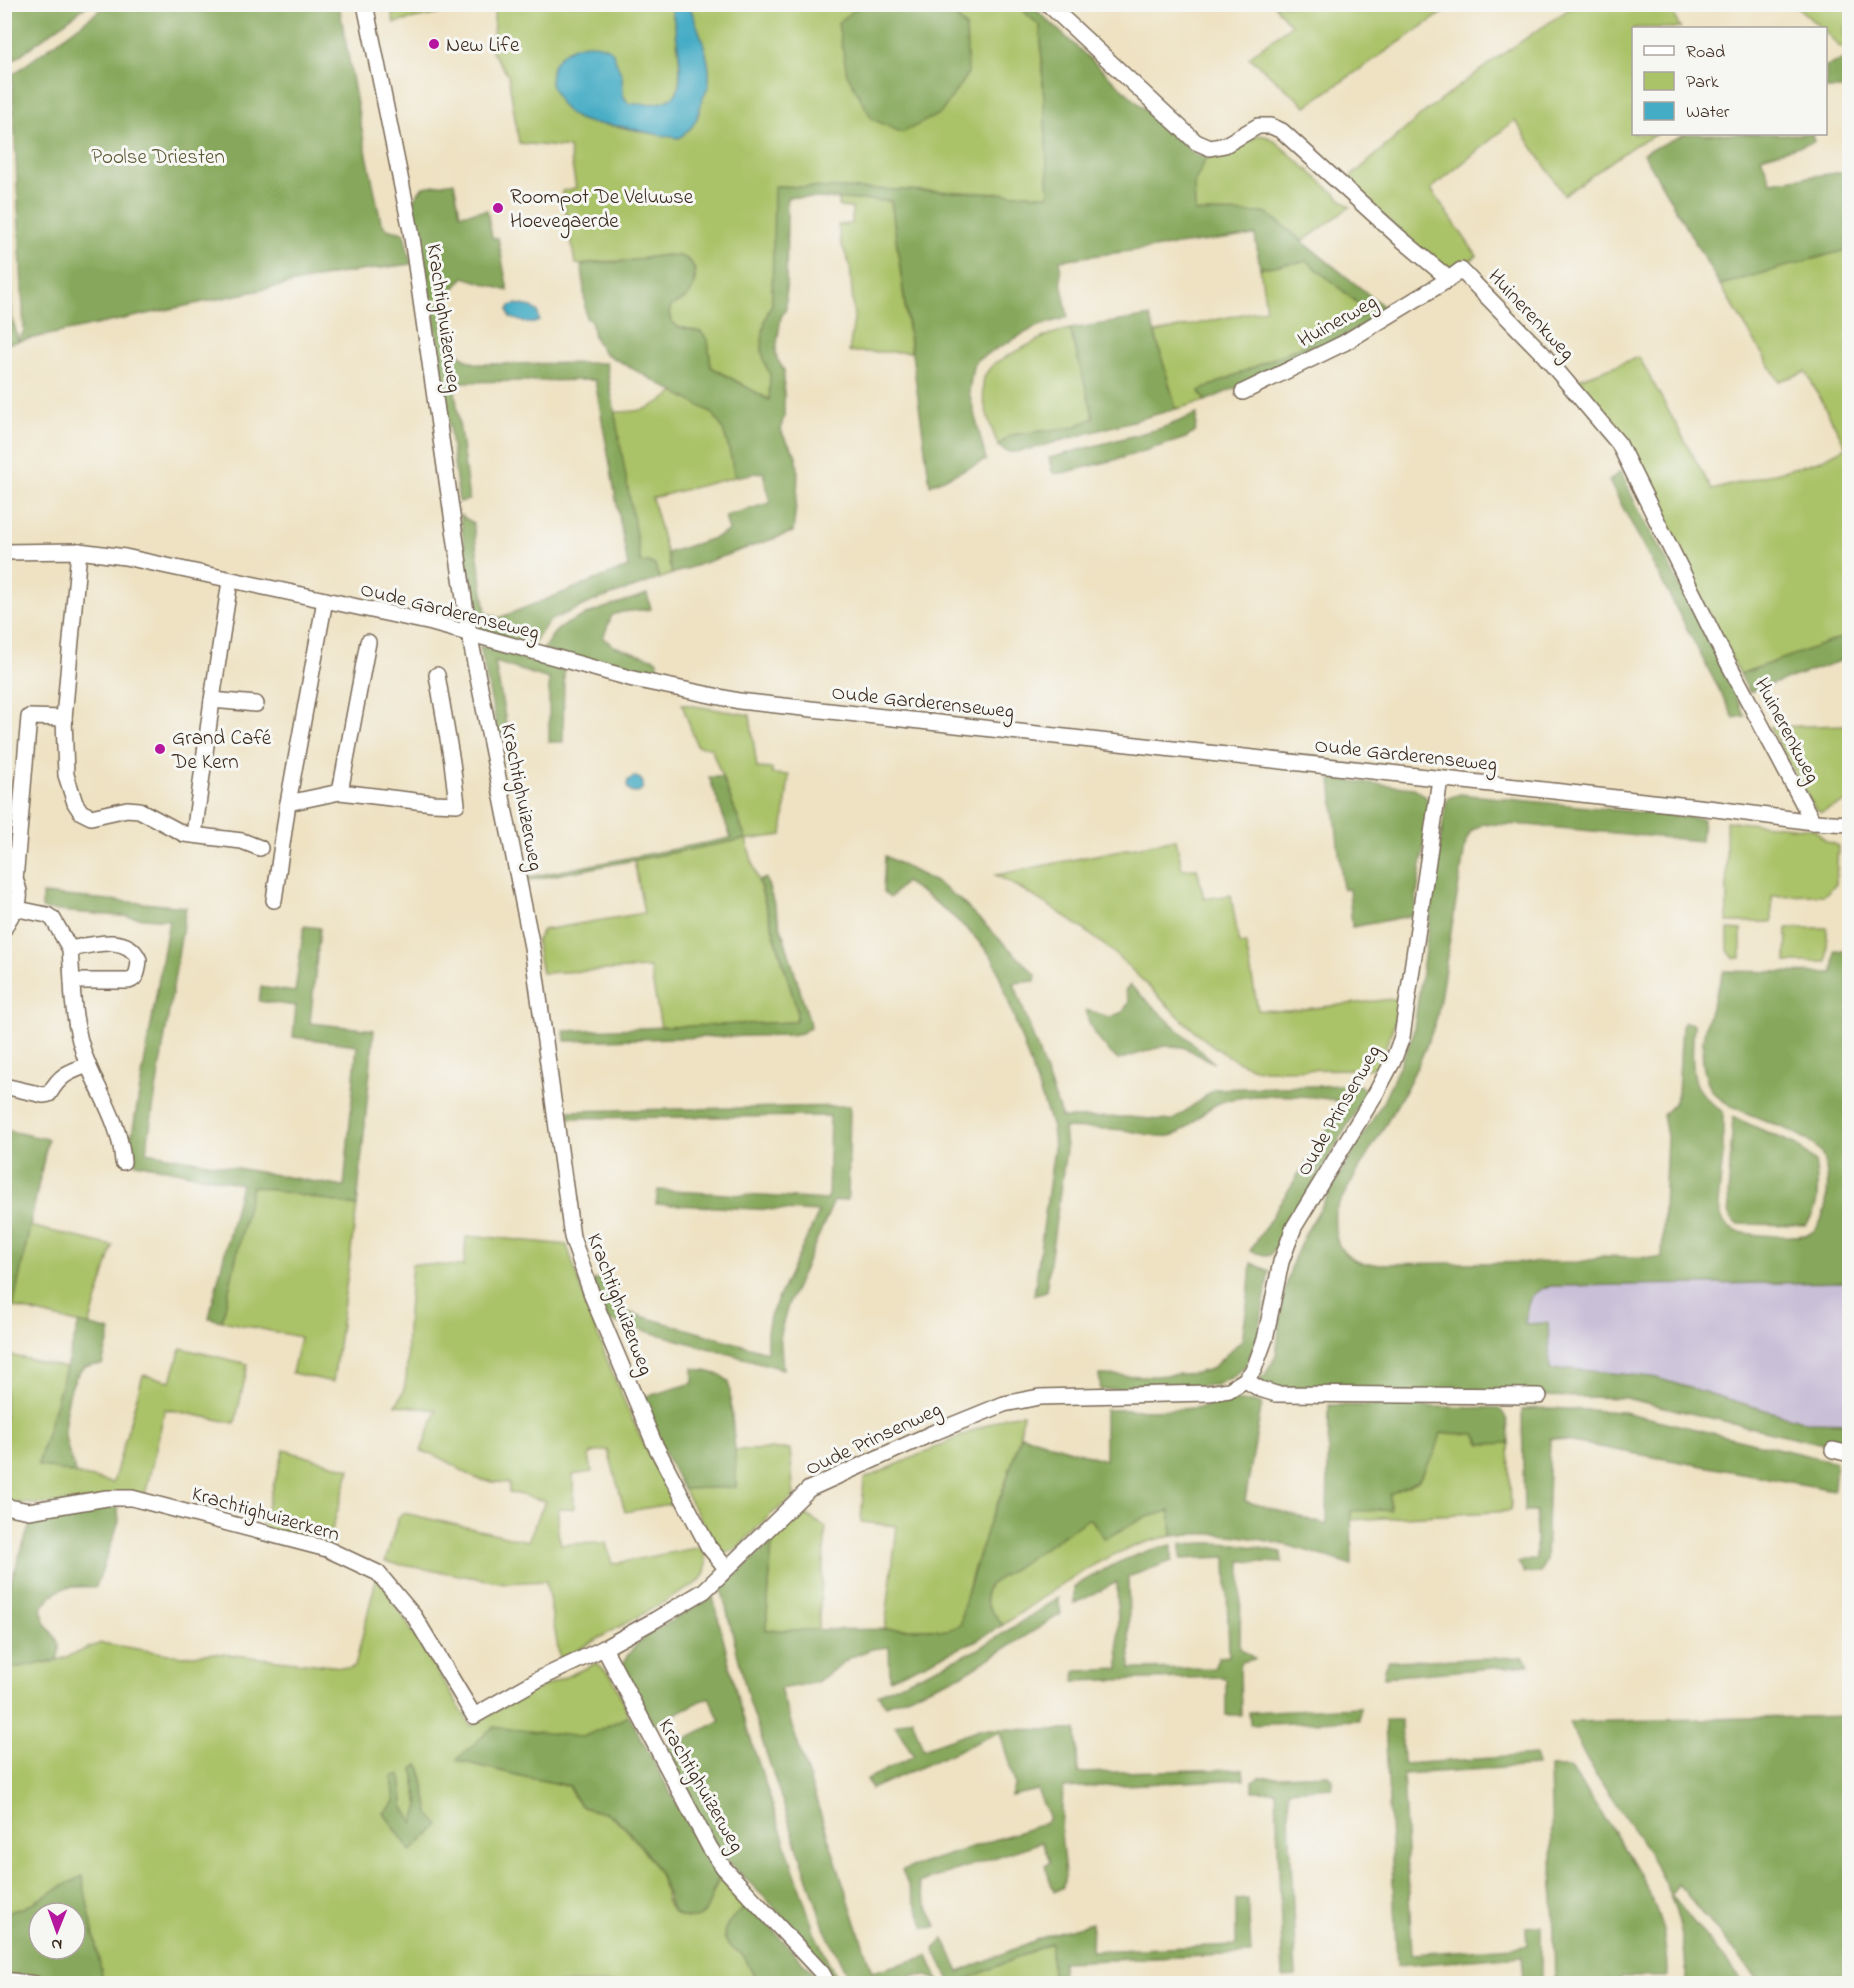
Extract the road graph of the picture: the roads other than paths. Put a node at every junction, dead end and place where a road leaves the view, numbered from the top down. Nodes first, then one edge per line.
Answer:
1 (365, 4) edge
2 (1048, 4) edge
3 (1449, 279) junction
4 (1244, 392) dead end
5 (79, 551) junction
6 (4, 552) edge
7 (230, 581) junction
8 (325, 600) junction
9 (469, 633) junction
10 (368, 642) dead end
11 (437, 675) dead end
12 (212, 700) junction
13 (256, 704) dead end
14 (64, 718) junction
15 (1440, 778) junction
16 (340, 792) junction
17 (288, 803) junction
18 (1813, 822) junction
19 (1850, 824) edge
20 (194, 835) junction
21 (260, 848) dead end
22 (10, 880) edge
23 (274, 900) dead end
24 (18, 909) junction
25 (4, 929) edge
26 (70, 949) junction
27 (72, 981) junction
28 (88, 1065) junction
29 (4, 1086) edge
30 (123, 1162) dead end
31 (1245, 1380) junction
32 (1539, 1396) dead end
33 (1833, 1450) dead end
34 (1850, 1454) edge
35 (4, 1506) edge
36 (726, 1568) junction
37 (604, 1648) junction
38 (474, 1716) joint
39 (4, 1980) edge
40 (35, 1983) edge
41 (828, 1983) edge

1 - 9 street, Krachtighuizerweg
2 - 3 street
3 - 4 street, Huinerweg
3 - 18 street, Huinerenkweg
5 - 6 street, Oude Garderenseweg
5 - 7 street, Oude Garderenseweg
5 - 14 street
7 - 8 street, Oude Garderenseweg
7 - 12 street
8 - 9 street, Oude Garderenseweg
8 - 17 street
9 - 15 street, Oude Garderenseweg
9 - 36 street, Krachtighuizerweg
10 - 16 street
11 - 16 street
12 - 13 street
12 - 20 street
14 - 20 street
14 - 22 street
15 - 18 street, Oude Garderenseweg
15 - 31 street, Oude Prinsenweg
16 - 17 street
17 - 23 street
18 - 19 street, Oude Garderenseweg
20 - 21 street
22 - 24 street
24 - 25 street
24 - 26 street
26 - 27 street
26 - 27 street
27 - 28 street
28 - 29 street
28 - 30 street
31 - 32 street
31 - 36 street, Oude Prinsenweg
33 - 34 street
35 - 38 street, Krachtighuizerkern
36 - 37 street, Oude Prinsenweg
37 - 38 street, Oude Prinsenweg
37 - 41 street, Krachtighuizerweg
39 - 40 street

